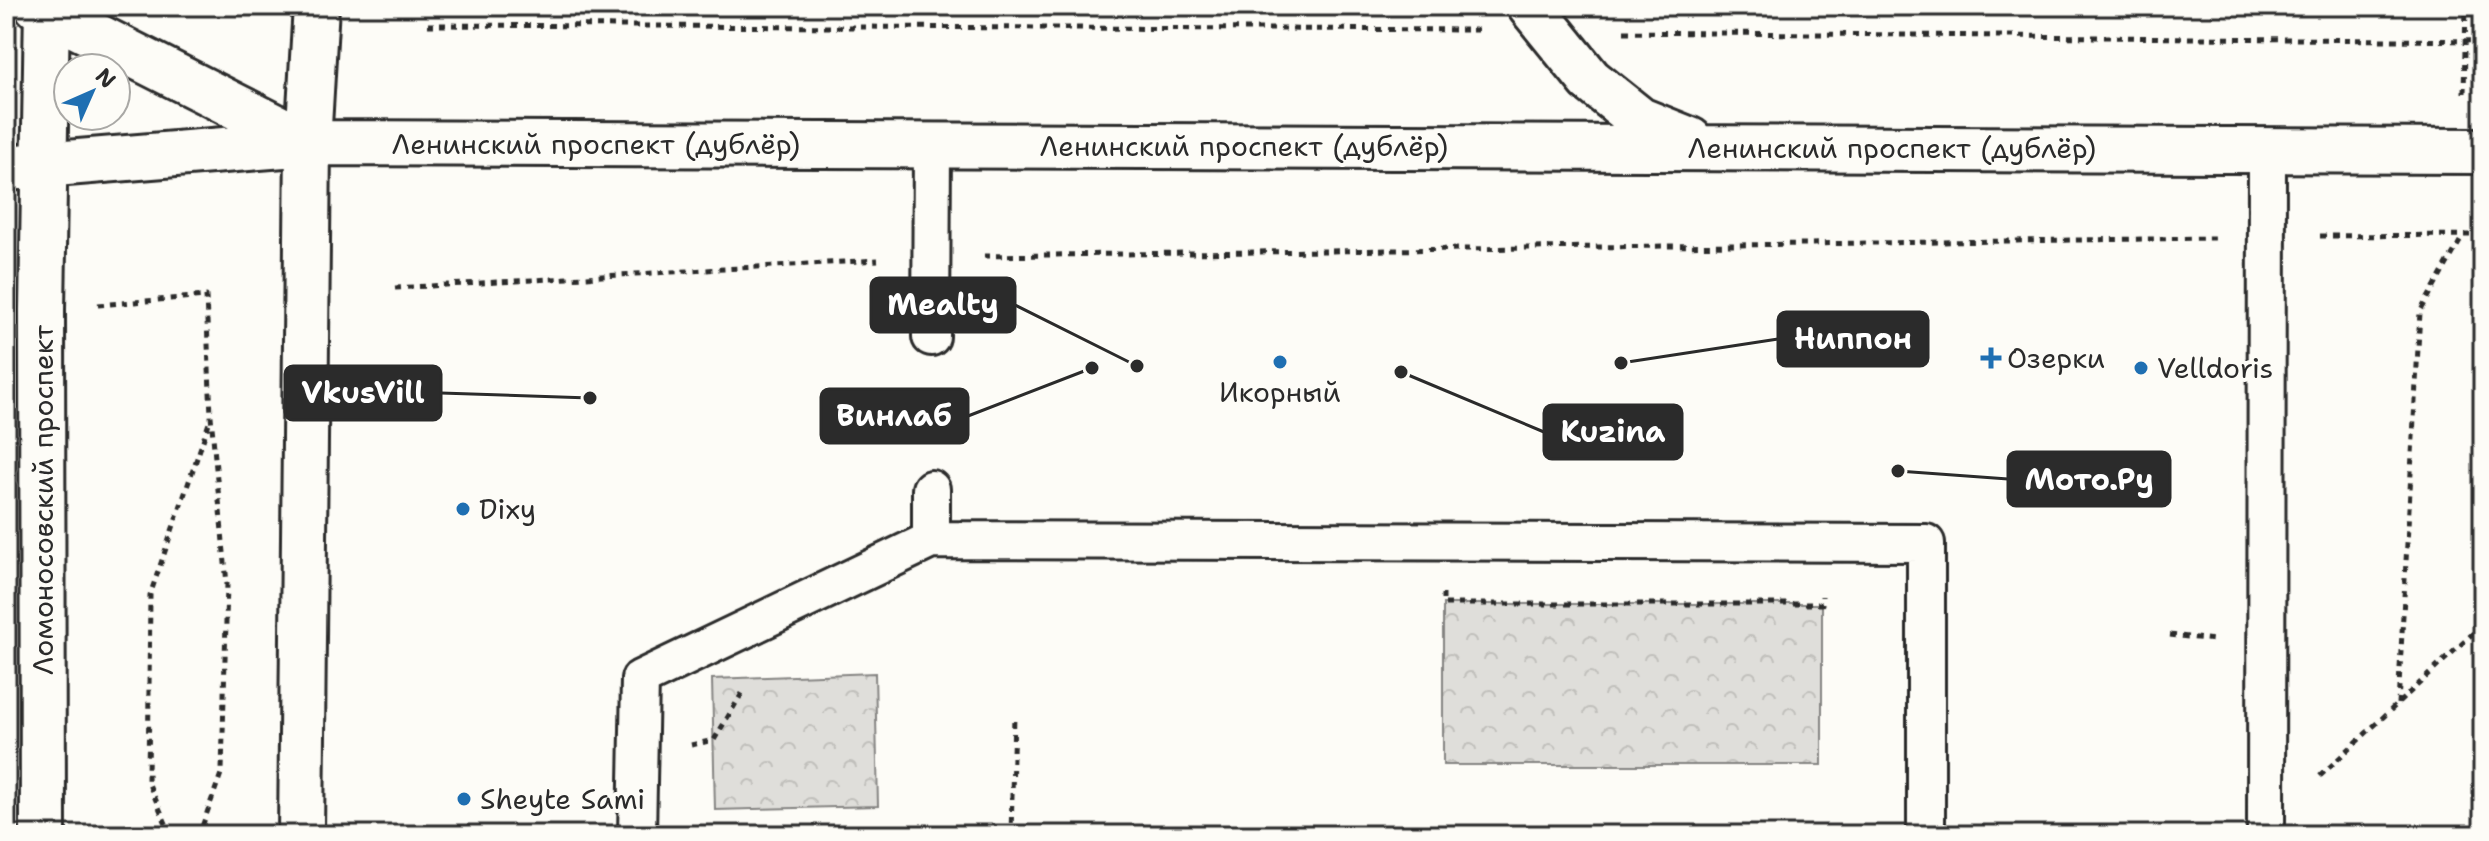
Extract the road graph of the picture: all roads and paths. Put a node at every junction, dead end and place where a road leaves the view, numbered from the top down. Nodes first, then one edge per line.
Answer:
1 (316, 6) edge
2 (2466, 6) edge
3 (44, 8) edge
4 (1540, 18) edge
5 (428, 25) dead end
6 (2465, 41) junction
7 (2483, 41) edge
8 (2464, 104) dead end
9 (308, 143) junction
10 (932, 145) junction
11 (1709, 147) junction
12 (2267, 150) junction
13 (2483, 151) edge
14 (25, 166) edge
15 (2464, 235) junction
16 (2483, 235) edge
17 (2267, 237) junction
18 (932, 257) junction
19 (395, 288) dead end
20 (42, 310) junction
21 (931, 337) dead end
22 (211, 416) junction
23 (931, 489) dead end
24 (931, 540) junction
25 (2483, 624) edge
26 (746, 628) junction
27 (2398, 704) junction
28 (1014, 715) dead end
29 (639, 757) junction
30 (2266, 830) edge
31 (43, 835) edge
32 (171, 835) edge
33 (199, 835) edge
34 (301, 835) edge
35 (637, 835) edge
36 (1011, 835) edge
37 (1926, 835) edge

1 - 9 street
2 - 6 path
3 - 9 street
3 - 14 street, Ломоносовский проспект
4 - 5 path
4 - 6 path
4 - 11 street
6 - 7 path
6 - 8 path
9 - 10 street, Ленинский проспект (дублёр)
9 - 14 street, Ленинский проспект (дублёр)
9 - 34 street
10 - 11 street, Ленинский проспект (дублёр)
10 - 18 lane
11 - 12 street, Ленинский проспект (дублёр)
12 - 13 street, Ленинский проспект (дублёр)
12 - 17 lane
14 - 20 street, Ломоносовский проспект
15 - 16 path
15 - 17 path
15 - 27 path
17 - 18 path
17 - 30 lane
18 - 19 path
18 - 21 lane
20 - 22 path
20 - 31 street, Ломоносовский проспект
22 - 32 path
22 - 33 path
23 - 24 lane
24 - 26 lane
24 - 37 lane
25 - 27 path
26 - 29 lane
26 - 29 path
27 - 30 path
28 - 36 path
29 - 35 lane

